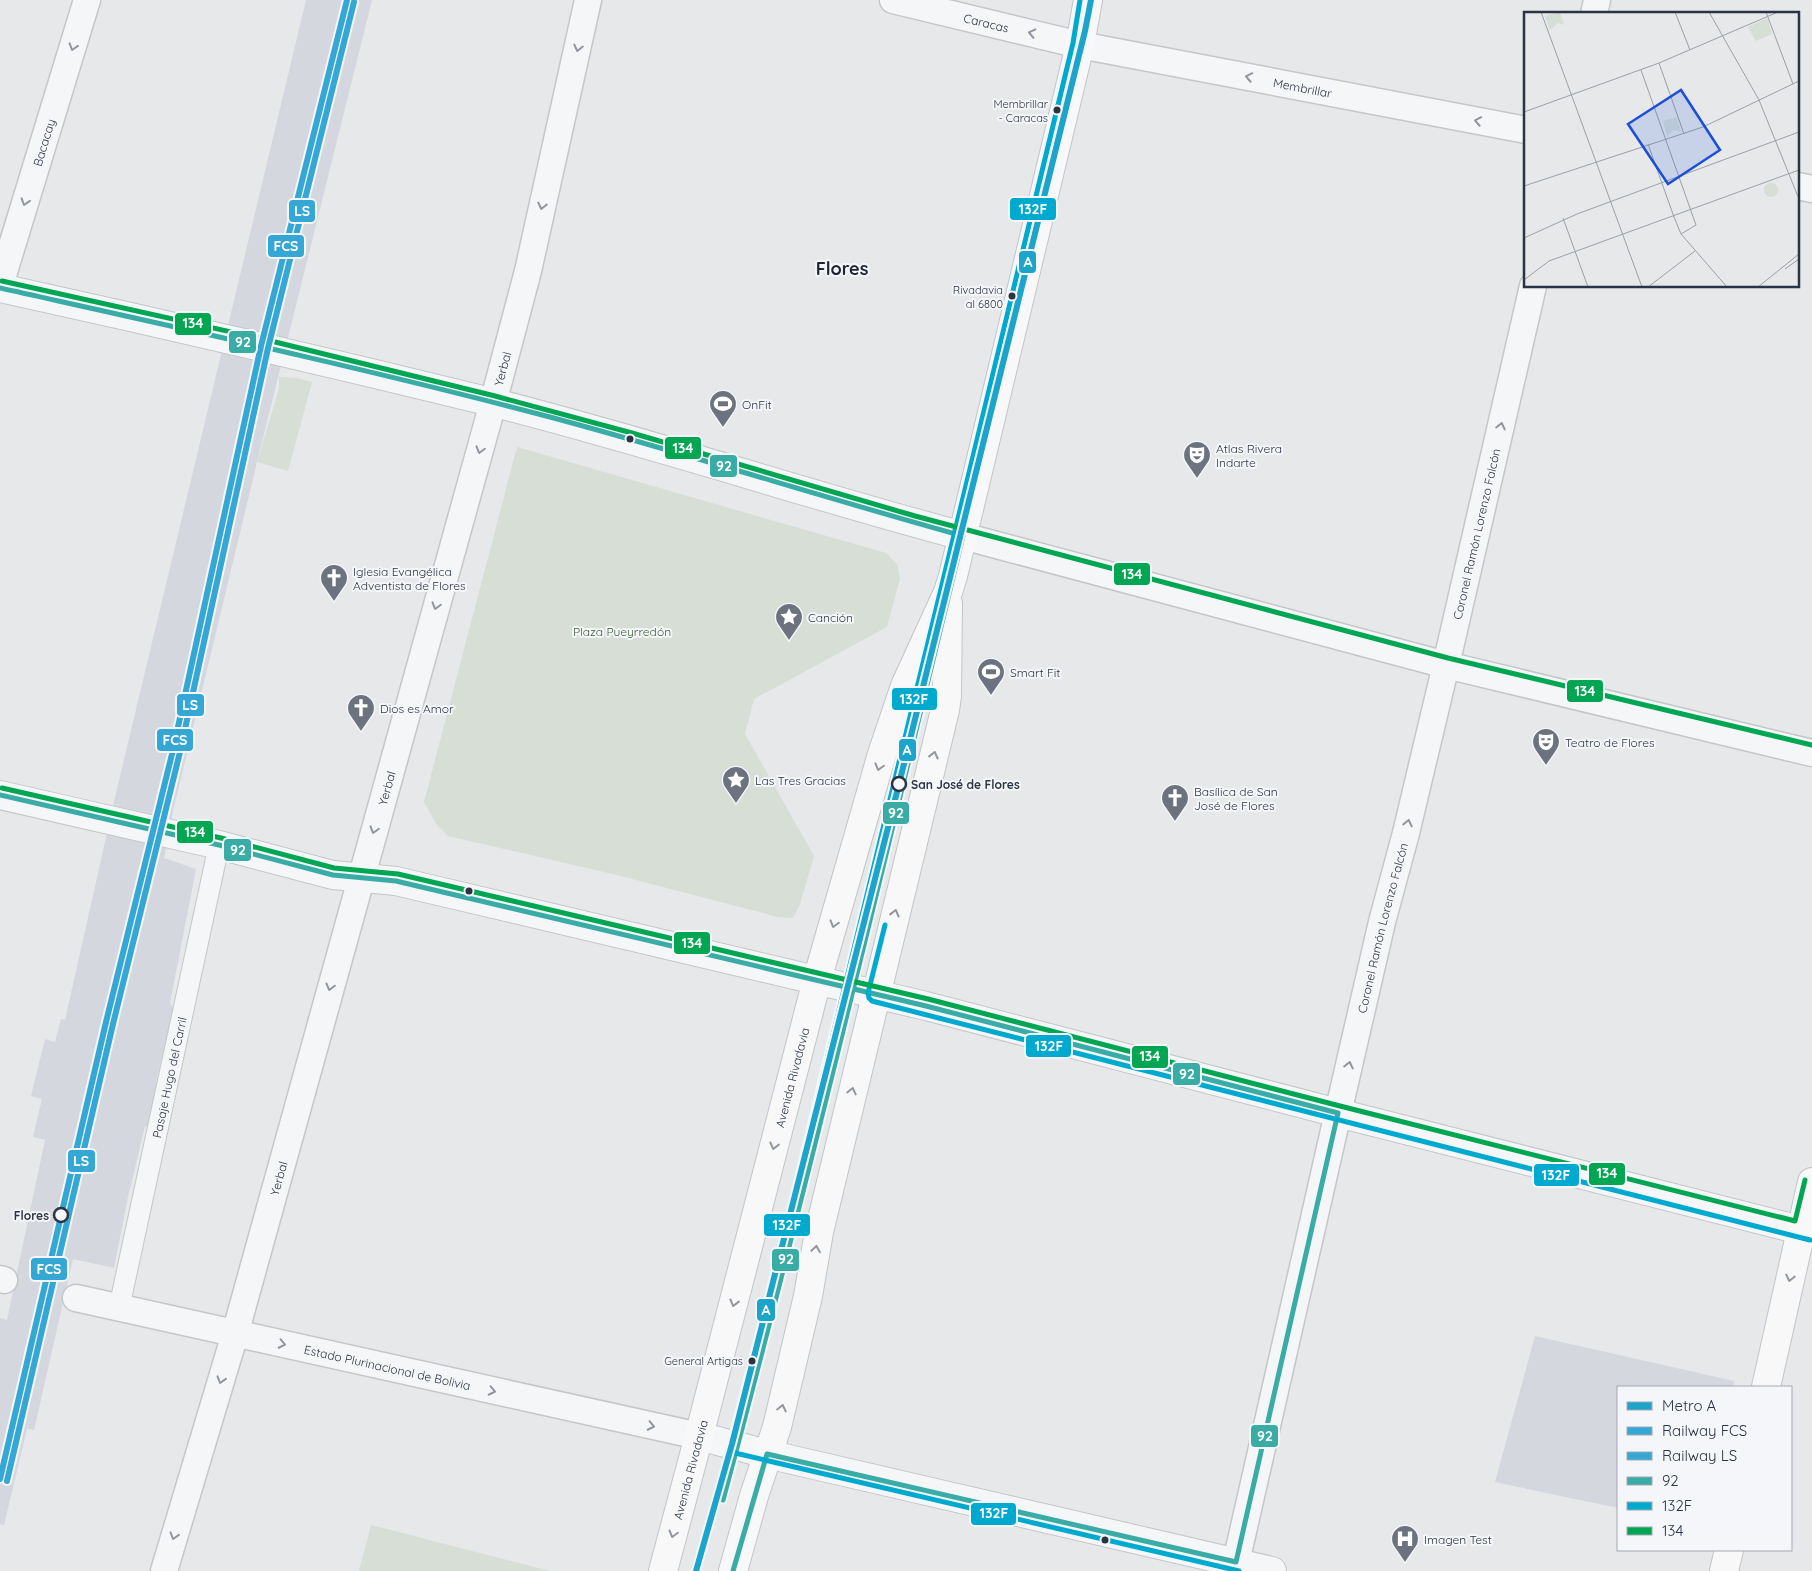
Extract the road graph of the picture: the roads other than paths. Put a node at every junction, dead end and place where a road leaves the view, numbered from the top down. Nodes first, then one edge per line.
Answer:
1 (87, 0) edge
2 (588, 0) edge
3 (893, 0) edge
4 (1088, 0) edge
5 (1080, 45) junction
6 (1524, 130) edge
7 (0, 286) edge
8 (1533, 288) edge
9 (493, 403) junction
10 (962, 536) junction
11 (948, 592) junction
12 (1446, 665) junction
13 (1812, 752) edge
14 (0, 795) edge
15 (219, 845) junction
16 (361, 877) junction
17 (817, 980) junction
18 (875, 994) junction
19 (1338, 1113) junction
20 (1812, 1182) edge
21 (1806, 1231) edge
22 (76, 1298) dead end
23 (119, 1308) junction
24 (235, 1334) junction
25 (1766, 1386) edge
26 (700, 1436) junction
27 (767, 1454) junction
28 (1729, 1551) edge
29 (1235, 1567) edge
30 (164, 1571) edge
31 (663, 1571) edge
32 (733, 1571) edge
33 (1272, 1571) edge
34 (1724, 1571) edge

1 -> 7 street, Bacacay
2 -> 9 street, Yerbal
5 -> 3 street, Caracas
4 - 5 main road, Avenida Rivadavia
6 -> 5 street, Membrillar
5 - 10 main road, Avenida Rivadavia
7 - 9 street
12 -> 8 street, Coronel Ramón Lorenzo Falcón
9 - 10 street
9 -> 16 street, Yerbal
10 - 11 main road, Avenida Rivadavia
10 - 12 street
11 -> 17 main road, Avenida Rivadavia
18 -> 11 main road, Avenida Rivadavia
12 - 13 street
19 -> 12 street, Coronel Ramón Lorenzo Falcón
14 - 15 street
15 - 16 street
15 - 23 street, Pasaje Hugo del Carril
16 - 17 street
16 -> 24 street, Yerbal
17 - 18 street
17 -> 26 main road, Avenida Rivadavia
18 - 19 street
27 -> 18 main road, Avenida Rivadavia
19 - 21 street
19 - 29 street, Coronel Ramón Lorenzo Falcón
20 - 21 main road
21 -> 25 main road
22 - 23 street, Estado Plurinacional de Bolivia
23 - 24 street, Estado Plurinacional de Bolivia
24 -> 26 street, Estado Plurinacional de Bolivia
24 -> 30 street, Yerbal
26 - 27 street
26 -> 31 main road, Avenida Rivadavia
27 - 29 street
27 - 32 main road, Avenida Rivadavia
28 - 34 main road
29 - 33 street

